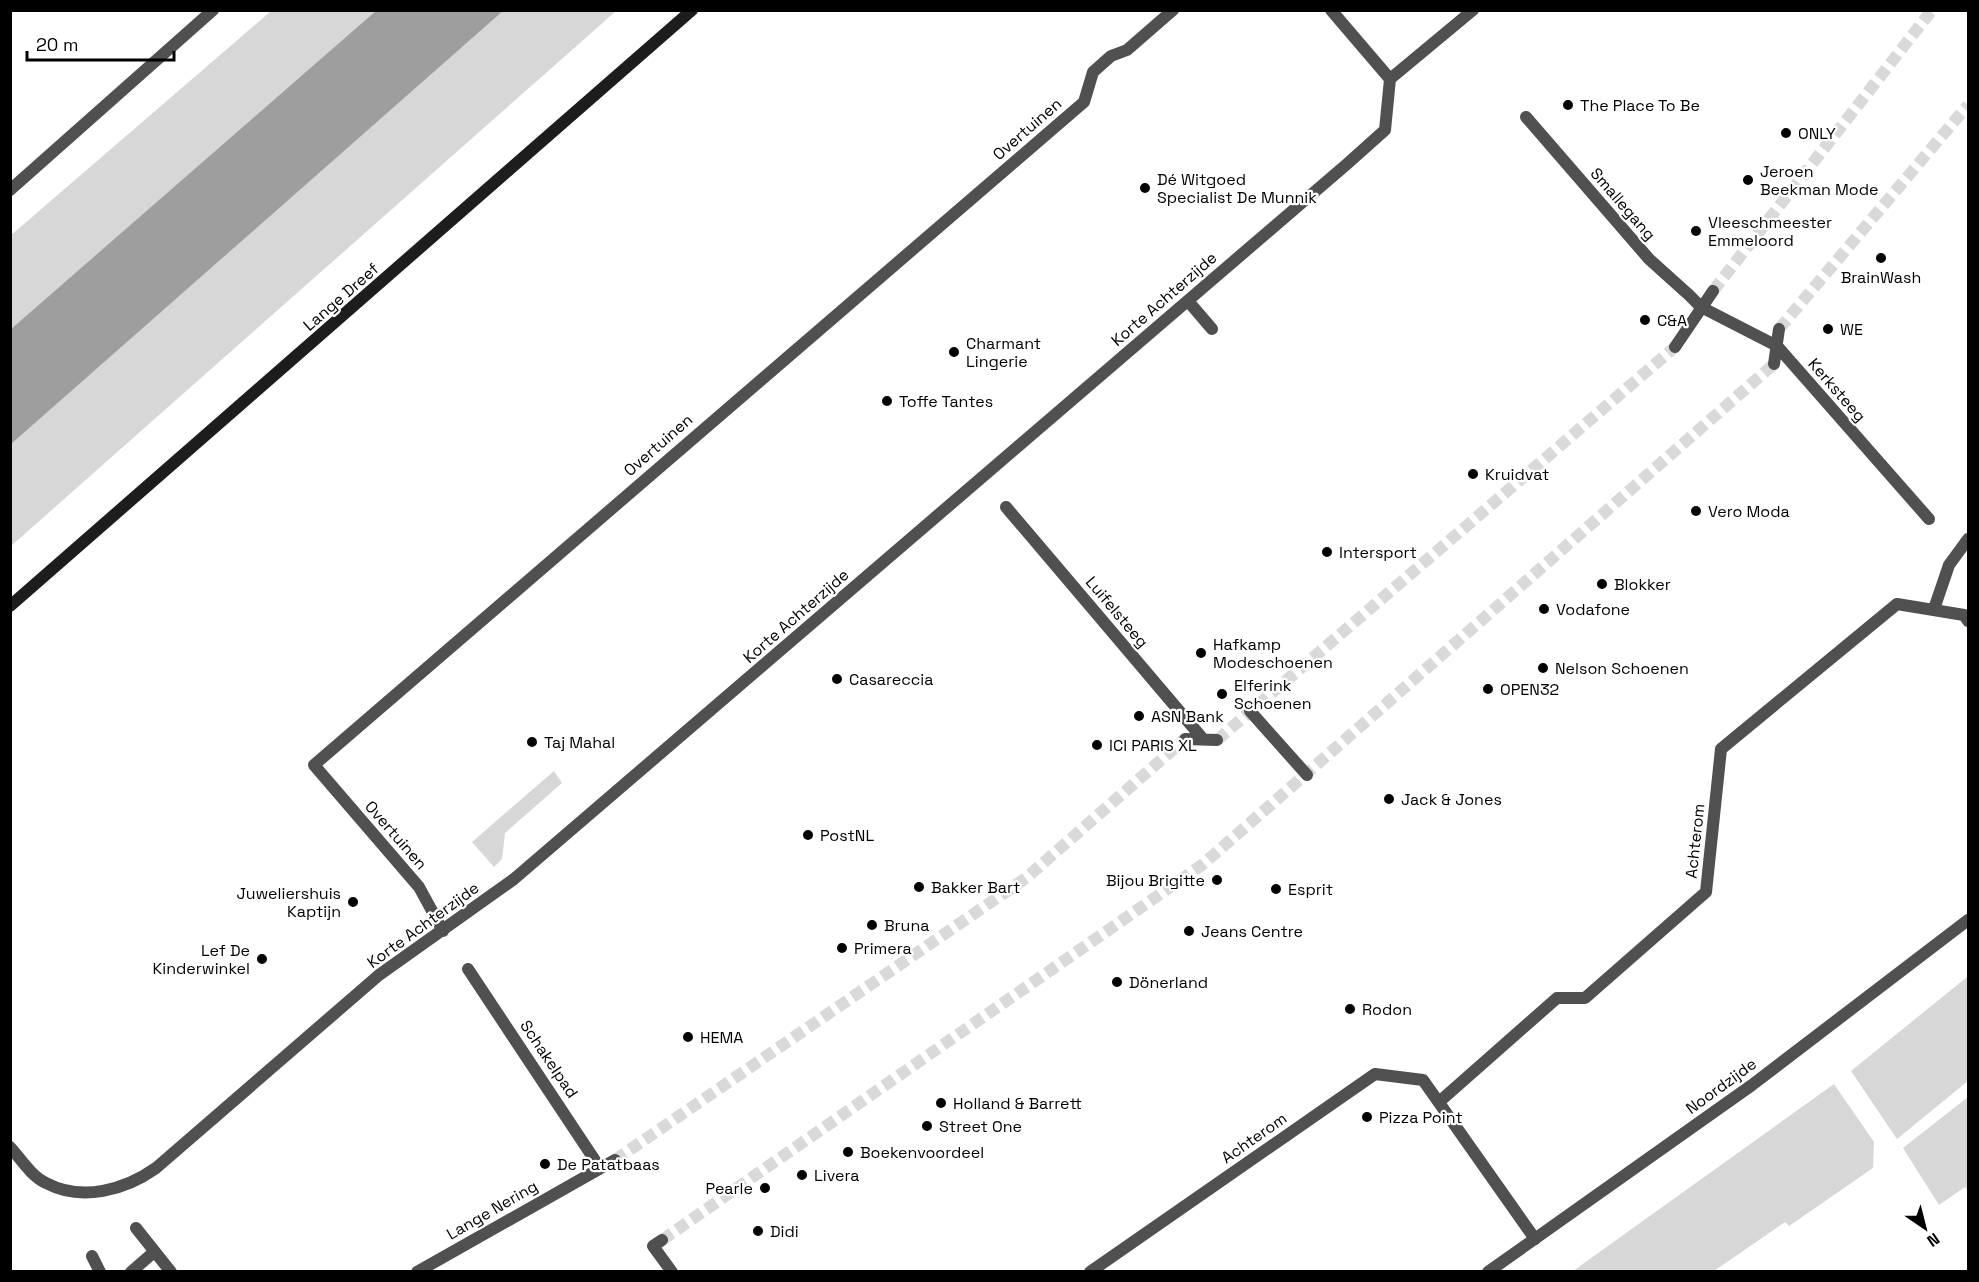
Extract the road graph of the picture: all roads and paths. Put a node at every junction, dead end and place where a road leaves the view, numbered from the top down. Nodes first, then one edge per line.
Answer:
1 (213, 10) edge
2 (692, 10) edge
3 (1173, 10) edge
4 (1331, 10) edge
5 (1473, 10) edge
6 (1390, 79) junction
7 (1526, 117) dead end
8 (10, 190) edge
9 (1713, 291) tunnel mouth
10 (1188, 301) junction
11 (1701, 306) junction
12 (1212, 329) dead end
13 (1779, 329) tunnel mouth
14 (1776, 346) junction
15 (1676, 347) tunnel mouth
16 (1774, 364) tunnel mouth
17 (1005, 507) dead end
18 (1929, 519) dead end
19 (1968, 539) edge
20 (10, 606) edge
21 (1934, 609) junction
22 (1968, 621) edge
23 (1250, 711) dead end
24 (1185, 739) tunnel mouth
25 (1203, 739) junction
26 (1217, 740) tunnel mouth
27 (1307, 775) dead end
28 (1968, 920) edge
29 (443, 931) junction
30 (468, 969) dead end
31 (1439, 1102) junction
32 (10, 1147) edge
33 (615, 1160) tunnel mouth
34 (600, 1168) junction
35 (136, 1228) dead end
36 (1535, 1239) junction
37 (658, 1243) dead end
38 (154, 1252) junction
39 (92, 1256) dead end
40 (99, 1271) edge
41 (131, 1272) edge
42 (171, 1272) edge
43 (417, 1272) edge
44 (672, 1272) edge
45 (1090, 1272) edge
46 (1488, 1272) edge

1 - 8 street
2 - 20 main road, Lange Dreef
3 - 29 street, Overtuinen
4 - 6 street
5 - 6 street
6 - 10 street, Korte Achterzijde
7 - 11 street, Smallegang
9 - 11 street
10 - 12 street
10 - 29 street, Korte Achterzijde
11 - 14 street, Kerksteeg
11 - 15 street
13 - 14 street
14 - 16 street
14 - 18 street, Kerksteeg
17 - 25 street, Luifelsteeg
19 - 21 street
21 - 22 street, Achterom
21 - 31 street, Achterom
23 - 27 street
24 - 25 street
25 - 26 street
28 - 36 street, Noordzijde
29 - 32 street, Korte Achterzijde
30 - 34 street, Schakelpad
31 - 36 street, Achterom
31 - 45 street, Achterom
33 - 34 street, Lange Nering
34 - 43 street, Lange Nering
35 - 38 street
36 - 46 street, Noordzijde
37 - 44 street
38 - 41 street
38 - 42 street
39 - 40 street

